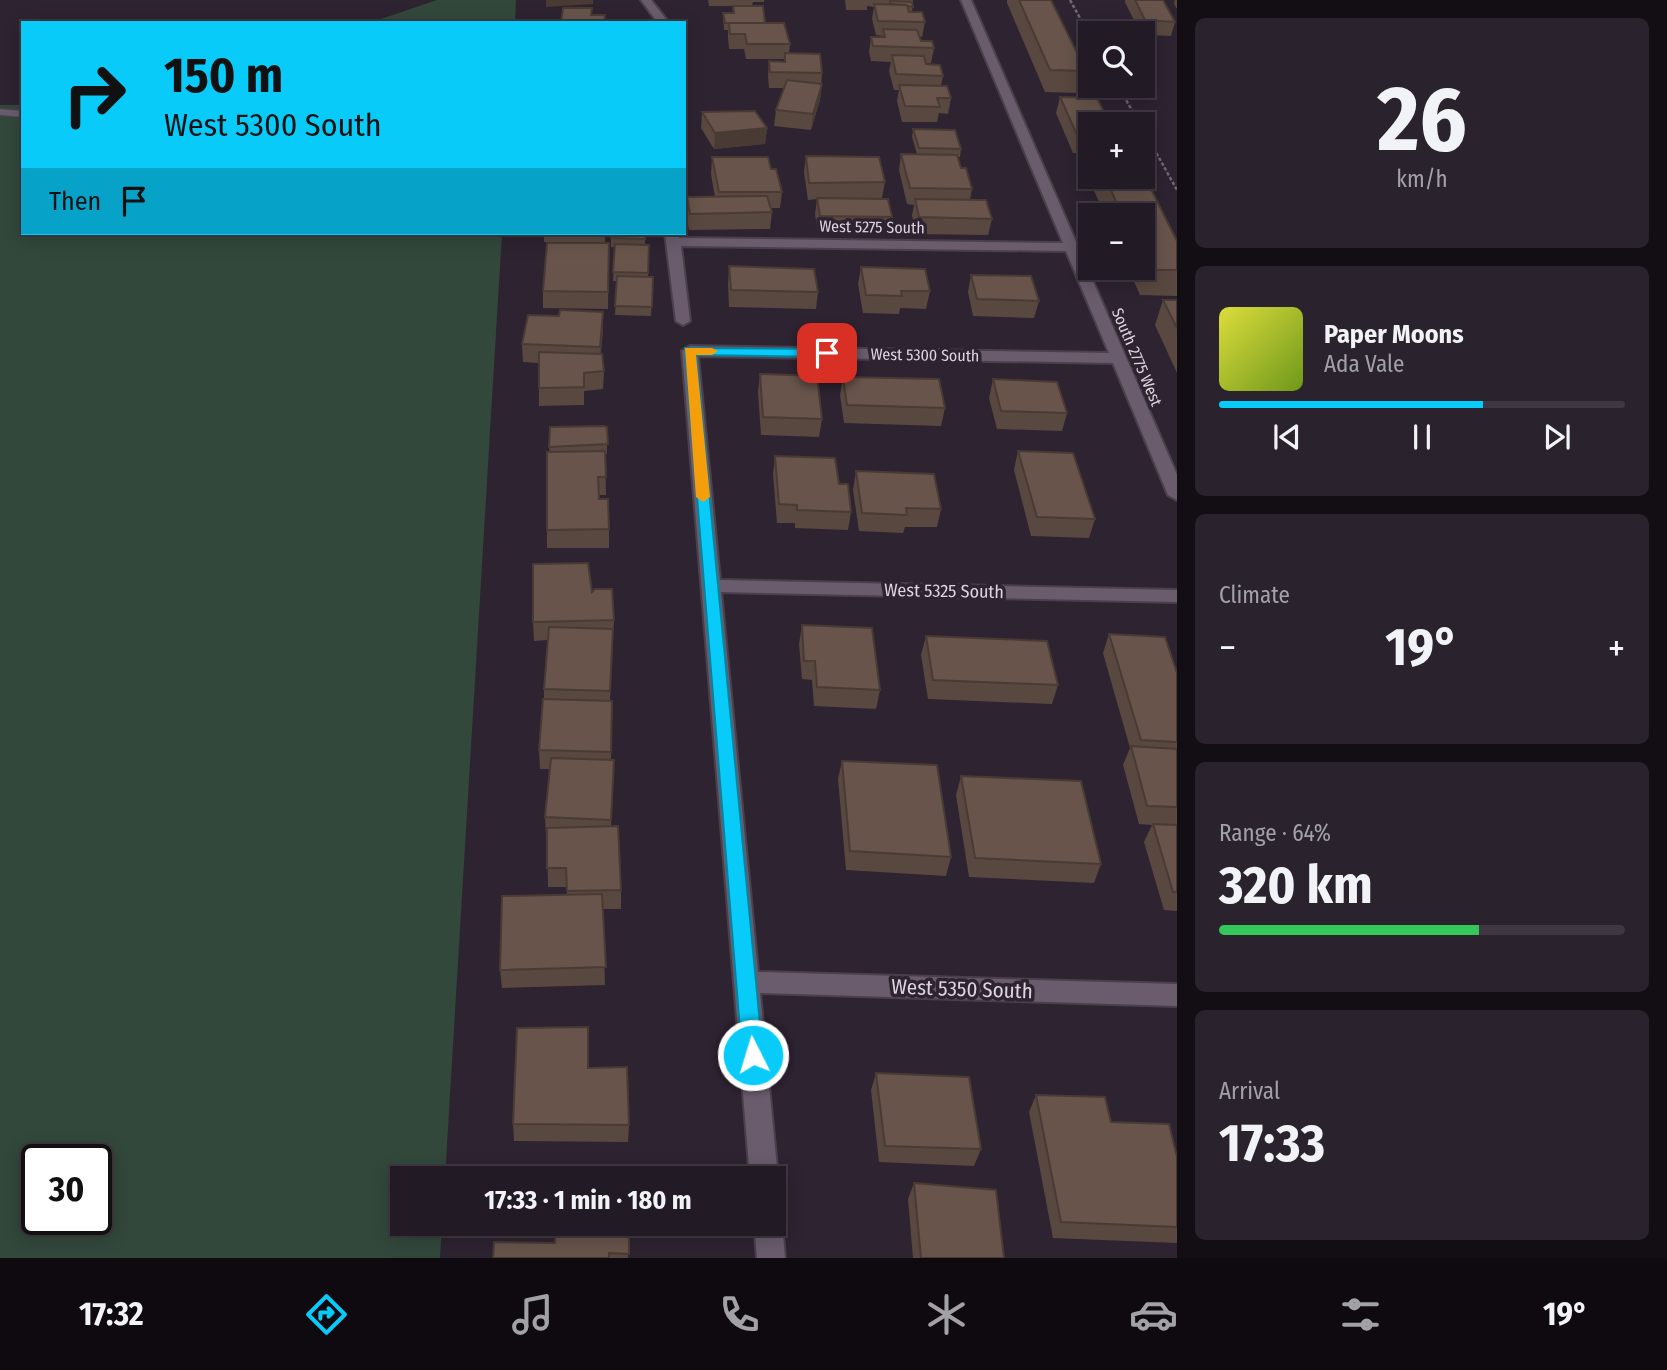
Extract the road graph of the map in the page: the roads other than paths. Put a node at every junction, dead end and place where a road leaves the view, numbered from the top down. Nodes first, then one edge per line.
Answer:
1 (646, 0) edge
2 (967, 0) edge
3 (662, 21) edge
4 (0, 112) edge
5 (21, 114) edge
6 (672, 237) edge
7 (1071, 247) junction
8 (683, 321) dead end
9 (1119, 358) junction
10 (1177, 495) edge
11 (711, 586) junction
12 (1177, 596) edge
13 (746, 982) junction
14 (1177, 995) edge
15 (763, 1166) edge
16 (769, 1236) edge
17 (771, 1258) edge

1 - 3 street
2 - 7 street, South 2775 West
4 - 5 lane
6 - 7 street, West 5275 South
6 - 8 street
7 - 9 street, South 2775 West
9 - 10 street, South 2775 West
9 - 11 street, West 5300 South
11 - 12 street, West 5325 South
11 - 13 street
13 - 14 street, West 5350 South
13 - 15 street
16 - 17 street

